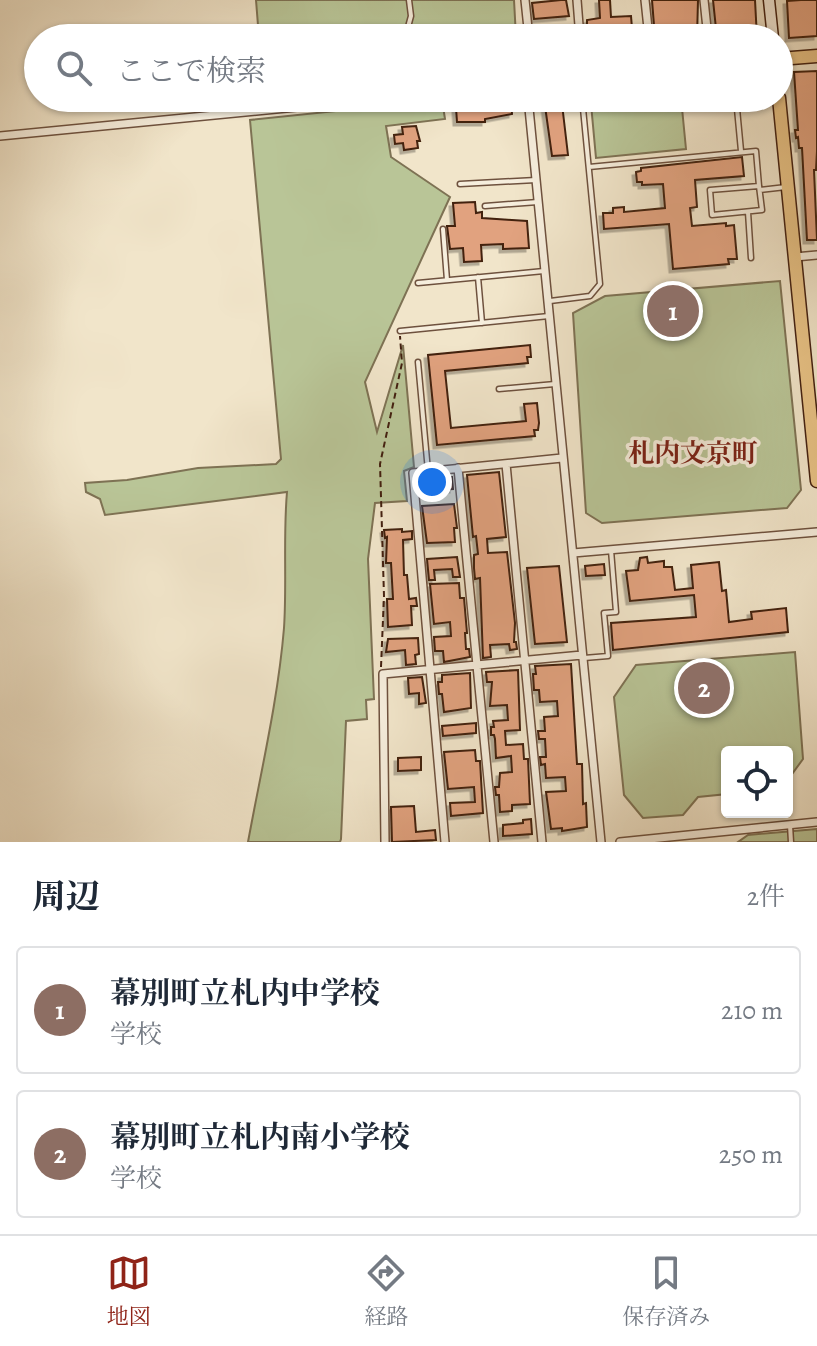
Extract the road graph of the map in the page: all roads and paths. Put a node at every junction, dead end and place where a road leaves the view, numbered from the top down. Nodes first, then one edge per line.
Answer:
1 (409, 0) edge
2 (525, 0) edge
3 (577, 0) edge
4 (645, 0) edge
5 (704, 0) edge
6 (769, 0) edge
7 (409, 24) edge
8 (528, 24) edge
9 (579, 24) edge
10 (648, 24) edge
11 (707, 24) edge
12 (772, 24) edge
13 (817, 56) edge
14 (793, 58) edge
15 (240, 112) edge
16 (529, 112) edge
17 (583, 112) edge
18 (737, 112) edge
19 (780, 112) edge
20 (0, 136) edge
21 (741, 152) junction
22 (589, 167) junction
23 (536, 180) junction
24 (460, 184) dead end
25 (788, 187) junction
26 (760, 188) junction
27 (538, 202) junction
28 (485, 206) dead end
29 (748, 212) junction
30 (443, 229) dead end
31 (817, 255) edge
32 (795, 257) junction
33 (751, 258) dead end
34 (544, 271) junction
35 (478, 277) junction
36 (447, 280) junction
37 (418, 283) dead end
38 (547, 301) junction
39 (549, 316) junction
40 (482, 323) junction
41 (400, 331) joint
42 (418, 362) dead end
43 (555, 384) junction
44 (499, 389) dead end
45 (562, 458) junction
46 (506, 464) junction
47 (458, 468) junction
48 (428, 471) junction
49 (817, 481) edge
50 (817, 532) edge
51 (611, 550) junction
52 (573, 553) junction
53 (582, 656) junction
54 (525, 660) junction
55 (477, 665) junction
56 (428, 670) junction
57 (383, 674) junction
58 (817, 822) edge
59 (790, 825) junction
60 (664, 840) edge
61 (385, 842) edge
62 (445, 842) edge
63 (494, 842) edge
64 (542, 842) edge
65 (601, 842) edge
66 (620, 842) edge
67 (791, 842) edge

1 - 7 lane
2 - 8 street
3 - 9 street
4 - 10 street
5 - 11 street
6 - 12 main road
13 - 14 main road
15 - 20 street
16 - 23 street
17 - 22 lane
18 - 21 lane
19 - 25 main road
21 - 22 lane
21 - 26 lane
22 - 38 lane
23 - 24 lane
23 - 27 street
25 - 26 lane
25 - 32 main road
26 - 29 lane
26 - 29 lane
27 - 28 lane
27 - 34 street
29 - 33 lane
30 - 36 lane
31 - 32 street
32 - 49 main road
34 - 35 lane
34 - 38 street
35 - 36 lane
35 - 40 lane
36 - 37 lane
38 - 39 street
39 - 40 lane
39 - 43 street
40 - 41 lane
41 - 57 path
42 - 48 lane
43 - 44 lane
43 - 45 street
45 - 46 street
45 - 52 street
46 - 47 street
46 - 54 street
47 - 48 street
47 - 55 street
48 - 56 street
50 - 51 street
51 - 52 street
51 - 53 lane
52 - 53 street
53 - 54 street
53 - 65 street
54 - 55 street
54 - 64 street
55 - 56 street
55 - 63 street
56 - 57 street
56 - 62 street
57 - 61 street
58 - 59 street
59 - 60 street
59 - 67 lane
60 - 66 street

